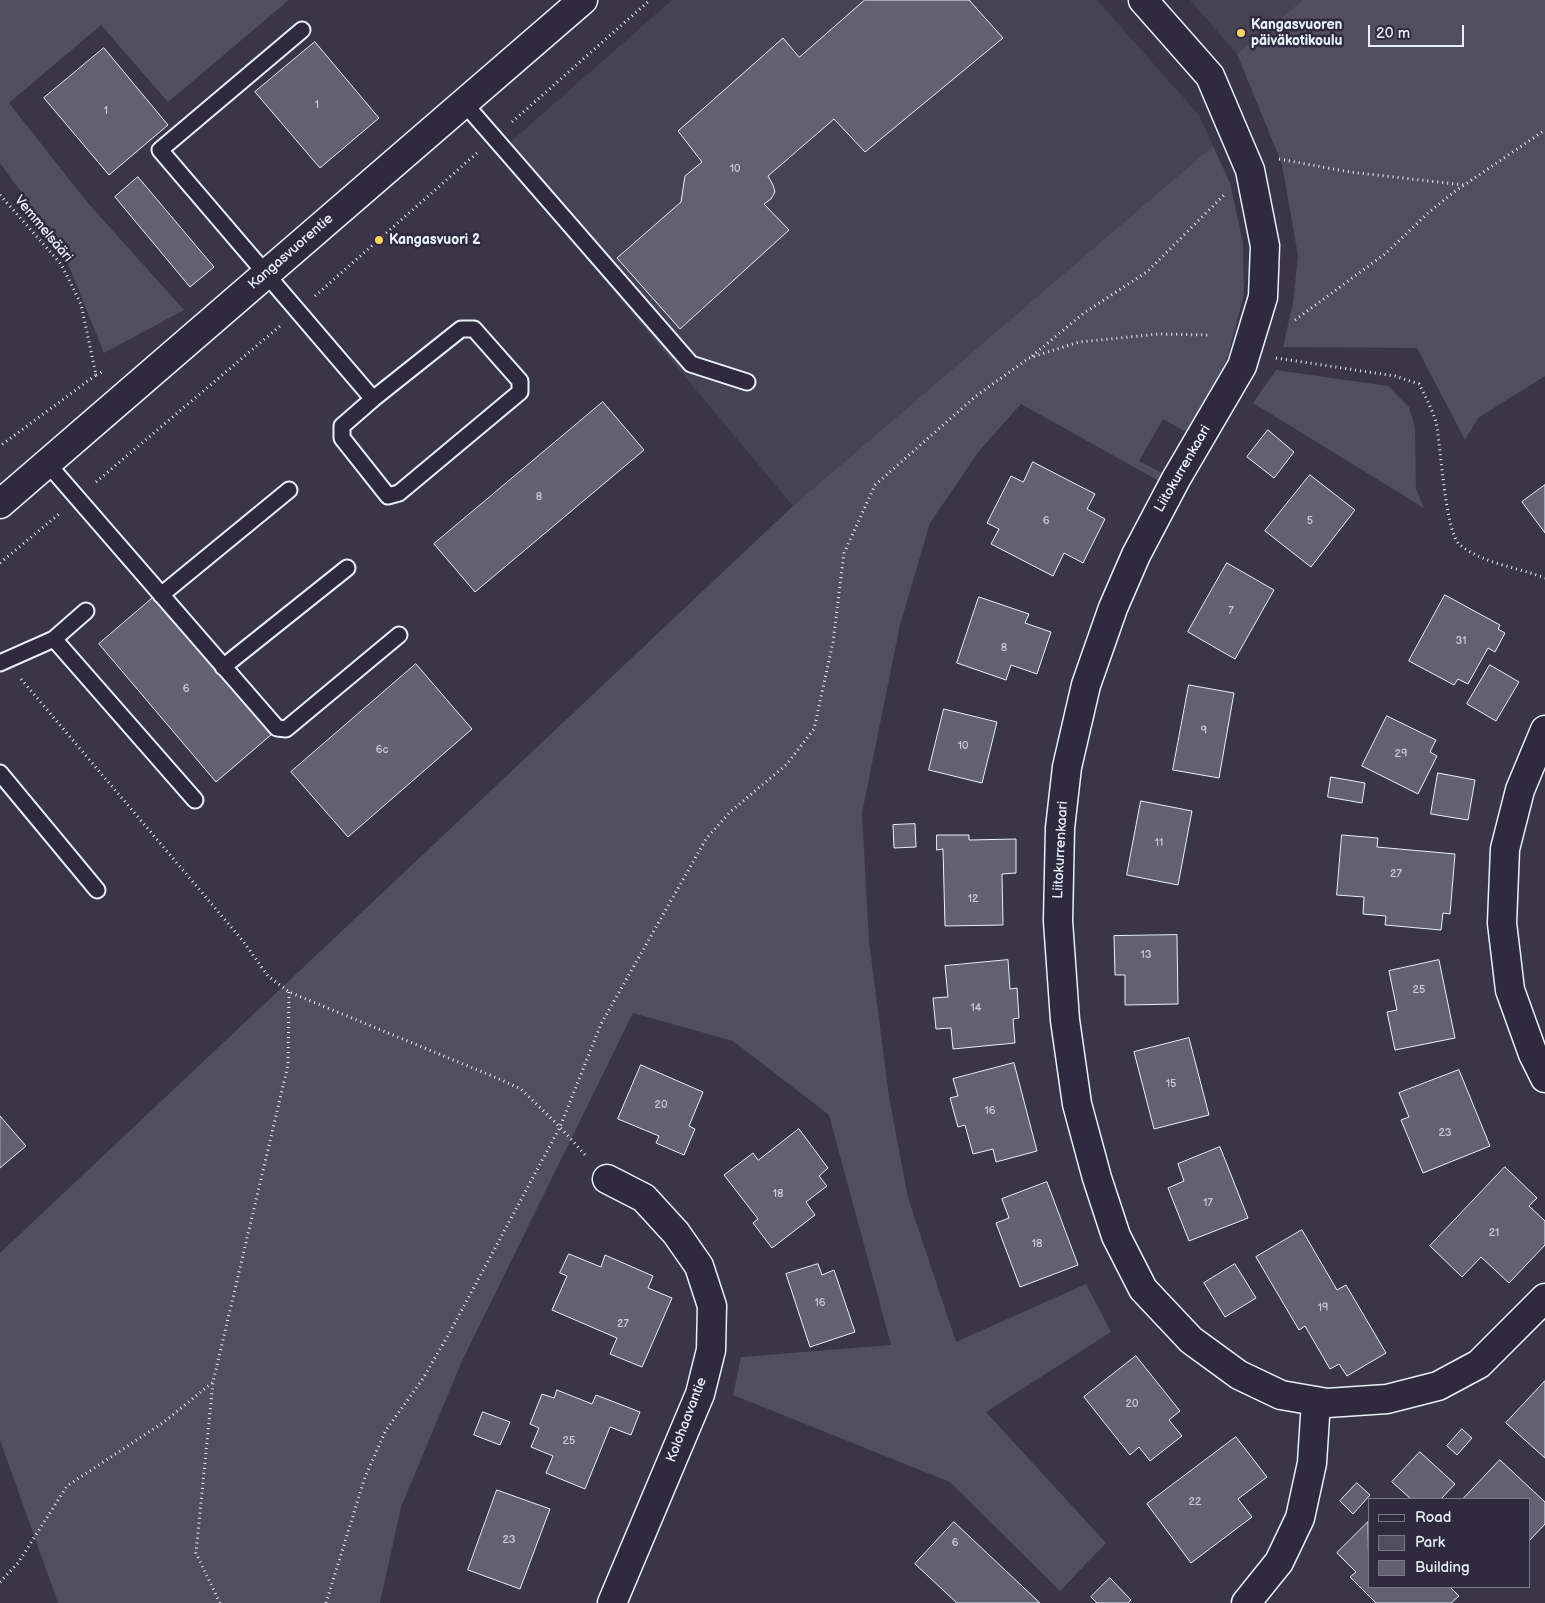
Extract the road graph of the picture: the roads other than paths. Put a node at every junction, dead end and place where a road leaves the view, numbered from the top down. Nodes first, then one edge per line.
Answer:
1 (583, 0) edge
2 (1143, 0) edge
3 (302, 30) dead end
4 (464, 103) junction
5 (265, 274) junction
6 (747, 382) dead end
7 (373, 399) junction
8 (47, 463) junction
9 (289, 490) dead end
10 (0, 504) edge
11 (347, 568) dead end
12 (160, 594) junction
13 (86, 611) dead end
14 (399, 635) dead end
15 (54, 639) junction
16 (0, 663) edge
17 (223, 667) junction
18 (1545, 730) edge
19 (0, 773) edge
20 (195, 800) dead end
21 (97, 890) dead end
22 (1545, 1078) edge
23 (607, 1180) road end
24 (1545, 1298) edge
25 (1316, 1401) junction
26 (612, 1603) edge
27 (1246, 1603) edge

1 - 4 street, Kangasvuorentie
2 - 25 street, Liitokurrenkaari
3 - 5 lane
4 - 5 street, Kangasvuorentie
4 - 6 lane
5 - 7 lane
5 - 8 street, Kangasvuorentie
7 - 7 lane
8 - 10 street, Kangasvuorentie
8 - 12 lane
9 - 12 lane
11 - 17 lane
12 - 17 lane
13 - 15 lane
14 - 17 lane
15 - 16 lane
15 - 20 lane
18 - 22 street
19 - 21 lane
23 - 26 street, Kolohaavantie
24 - 25 street, Liitokurrenkaari
25 - 27 street

